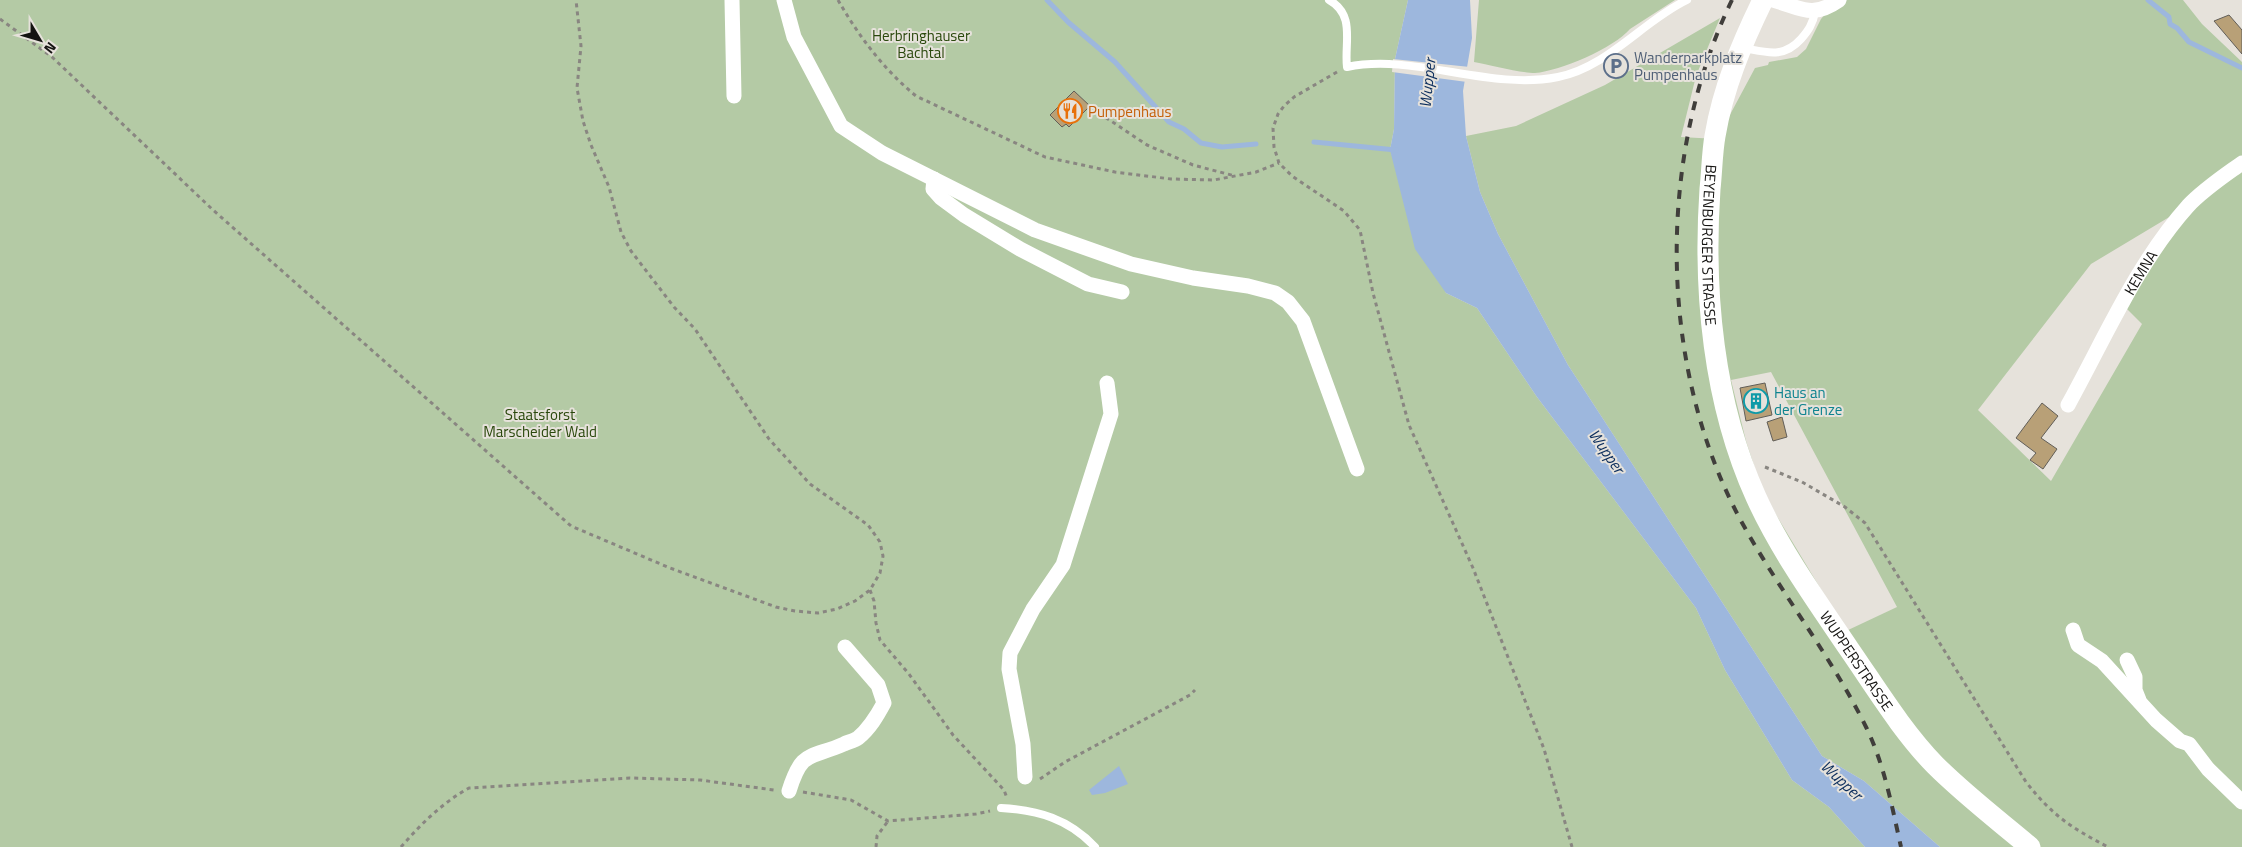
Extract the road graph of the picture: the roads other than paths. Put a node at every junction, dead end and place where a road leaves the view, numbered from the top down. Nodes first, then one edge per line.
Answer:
1 (732, 0) edge
2 (784, 0) edge
3 (1329, 0) edge
4 (1687, 0) edge
5 (1764, 0) edge
6 (1773, 0) edge
7 (1839, 0) edge
8 (1815, 12) junction
9 (1741, 48) junction
10 (734, 96) dead end
11 (2242, 163) edge
12 (934, 179) junction
13 (1122, 292) dead end
14 (1107, 382) dead end
15 (2068, 405) dead end
16 (1736, 445) joint
17 (1357, 469) dead end
18 (2073, 630) dead end
19 (845, 647) dead end
20 (2127, 660) dead end
21 (2139, 700) junction
22 (1030, 779) road end
23 (789, 791) road end
24 (2242, 802) edge
25 (1001, 808) road end
26 (1095, 847) edge
27 (2030, 847) edge

1 - 10 street
2 - 12 street
3 - 4 lane
5 - 9 main road, BEYENBURGER STRASSE
6 - 8 street
7 - 8 street
8 - 9 lane
9 - 16 main road, BEYENBURGER STRASSE
11 - 15 street, KEMNA
12 - 13 street
12 - 17 street
14 - 22 street
16 - 27 main road, WUPPERSTRASSE
18 - 21 street
19 - 23 street
20 - 21 street
21 - 24 street
25 - 26 lane

